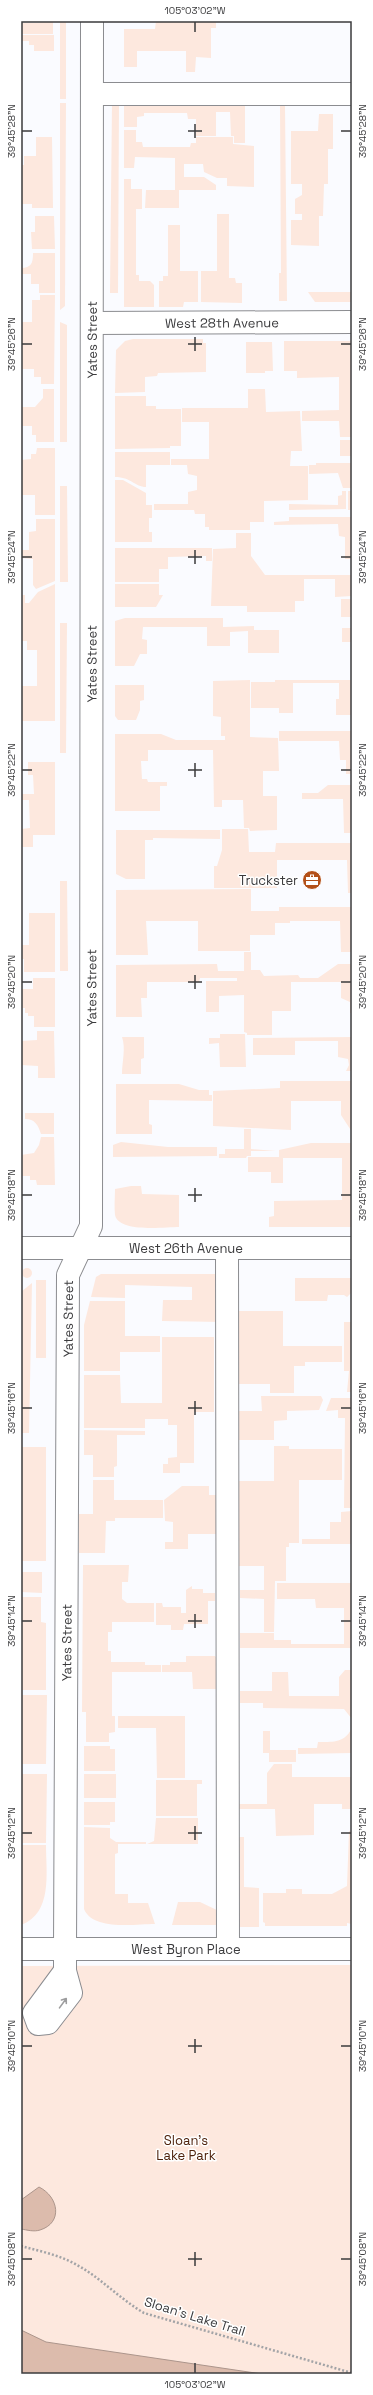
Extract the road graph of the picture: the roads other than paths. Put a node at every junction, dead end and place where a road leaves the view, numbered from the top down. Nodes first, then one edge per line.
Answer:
1 (92, 21) edge
2 (92, 94) junction
3 (352, 94) edge
4 (352, 322) edge
5 (92, 323) junction
6 (21, 1248) edge
7 (81, 1248) junction
8 (227, 1248) junction
9 (352, 1248) edge
10 (21, 1949) edge
11 (65, 1949) junction
12 (228, 1949) junction
13 (352, 1949) edge
14 (65, 1971) dead end

1 - 2 street, Yates Street
2 - 3 street
2 - 5 street, Yates Street
4 - 5 street, West 28th Avenue
5 - 7 street, Yates Street
6 - 7 street, West 26th Avenue
7 - 8 street, West 26th Avenue
7 - 11 street, Yates Street
8 - 9 street, West 26th Avenue
8 - 12 street
10 - 11 street, West Byron Place
11 - 12 street, West Byron Place
11 - 14 street, Yates Street
12 - 13 street, West Byron Place

